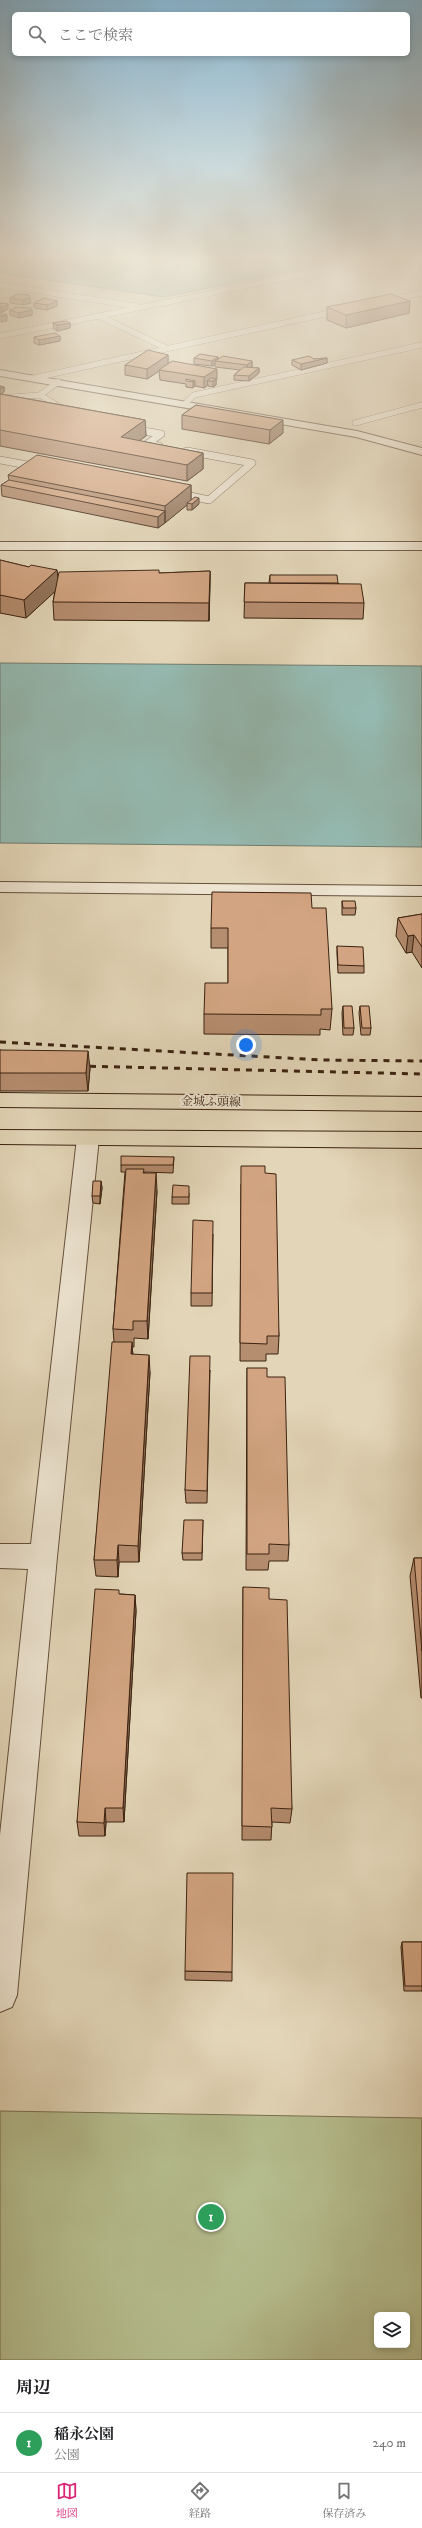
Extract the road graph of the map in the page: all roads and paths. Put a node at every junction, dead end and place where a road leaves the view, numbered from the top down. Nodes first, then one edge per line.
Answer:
1 (13, 367) edge
2 (96, 367) edge
3 (323, 367) edge
4 (0, 372) edge
5 (57, 378) junction
6 (40, 395) junction
7 (194, 396) junction
8 (0, 398) edge
9 (185, 404) junction
10 (422, 405) edge
11 (59, 416) edge
12 (355, 423) junction
13 (120, 427) edge
14 (384, 429) dead end
15 (169, 448) edge
16 (177, 450) edge
17 (422, 452) edge
18 (0, 460) edge
19 (46, 469) edge
20 (170, 492) edge
21 (0, 546) edge
22 (422, 546) edge
23 (0, 887) edge
24 (422, 891) edge
25 (0, 1100) edge
26 (422, 1104) edge
27 (0, 1137) edge
28 (88, 1138) junction
29 (422, 1140) edge
30 (0, 1556) edge
31 (43, 1557) junction
32 (0, 1995) edge

1 - 5 street
2 - 5 lane
3 - 7 lane
4 - 5 street
5 - 6 lane
5 - 7 street
5 - 9 street
6 - 8 lane
6 - 11 lane
7 - 9 lane
7 - 12 street
9 - 17 street
10 - 12 lane
12 - 14 street
13 - 15 lane
16 - 20 lane
18 - 19 lane
21 - 22 street
23 - 24 street
25 - 26 main road, 金城ふ頭線
27 - 28 main road
28 - 29 main road
28 - 31 street
30 - 31 street
31 - 32 street

